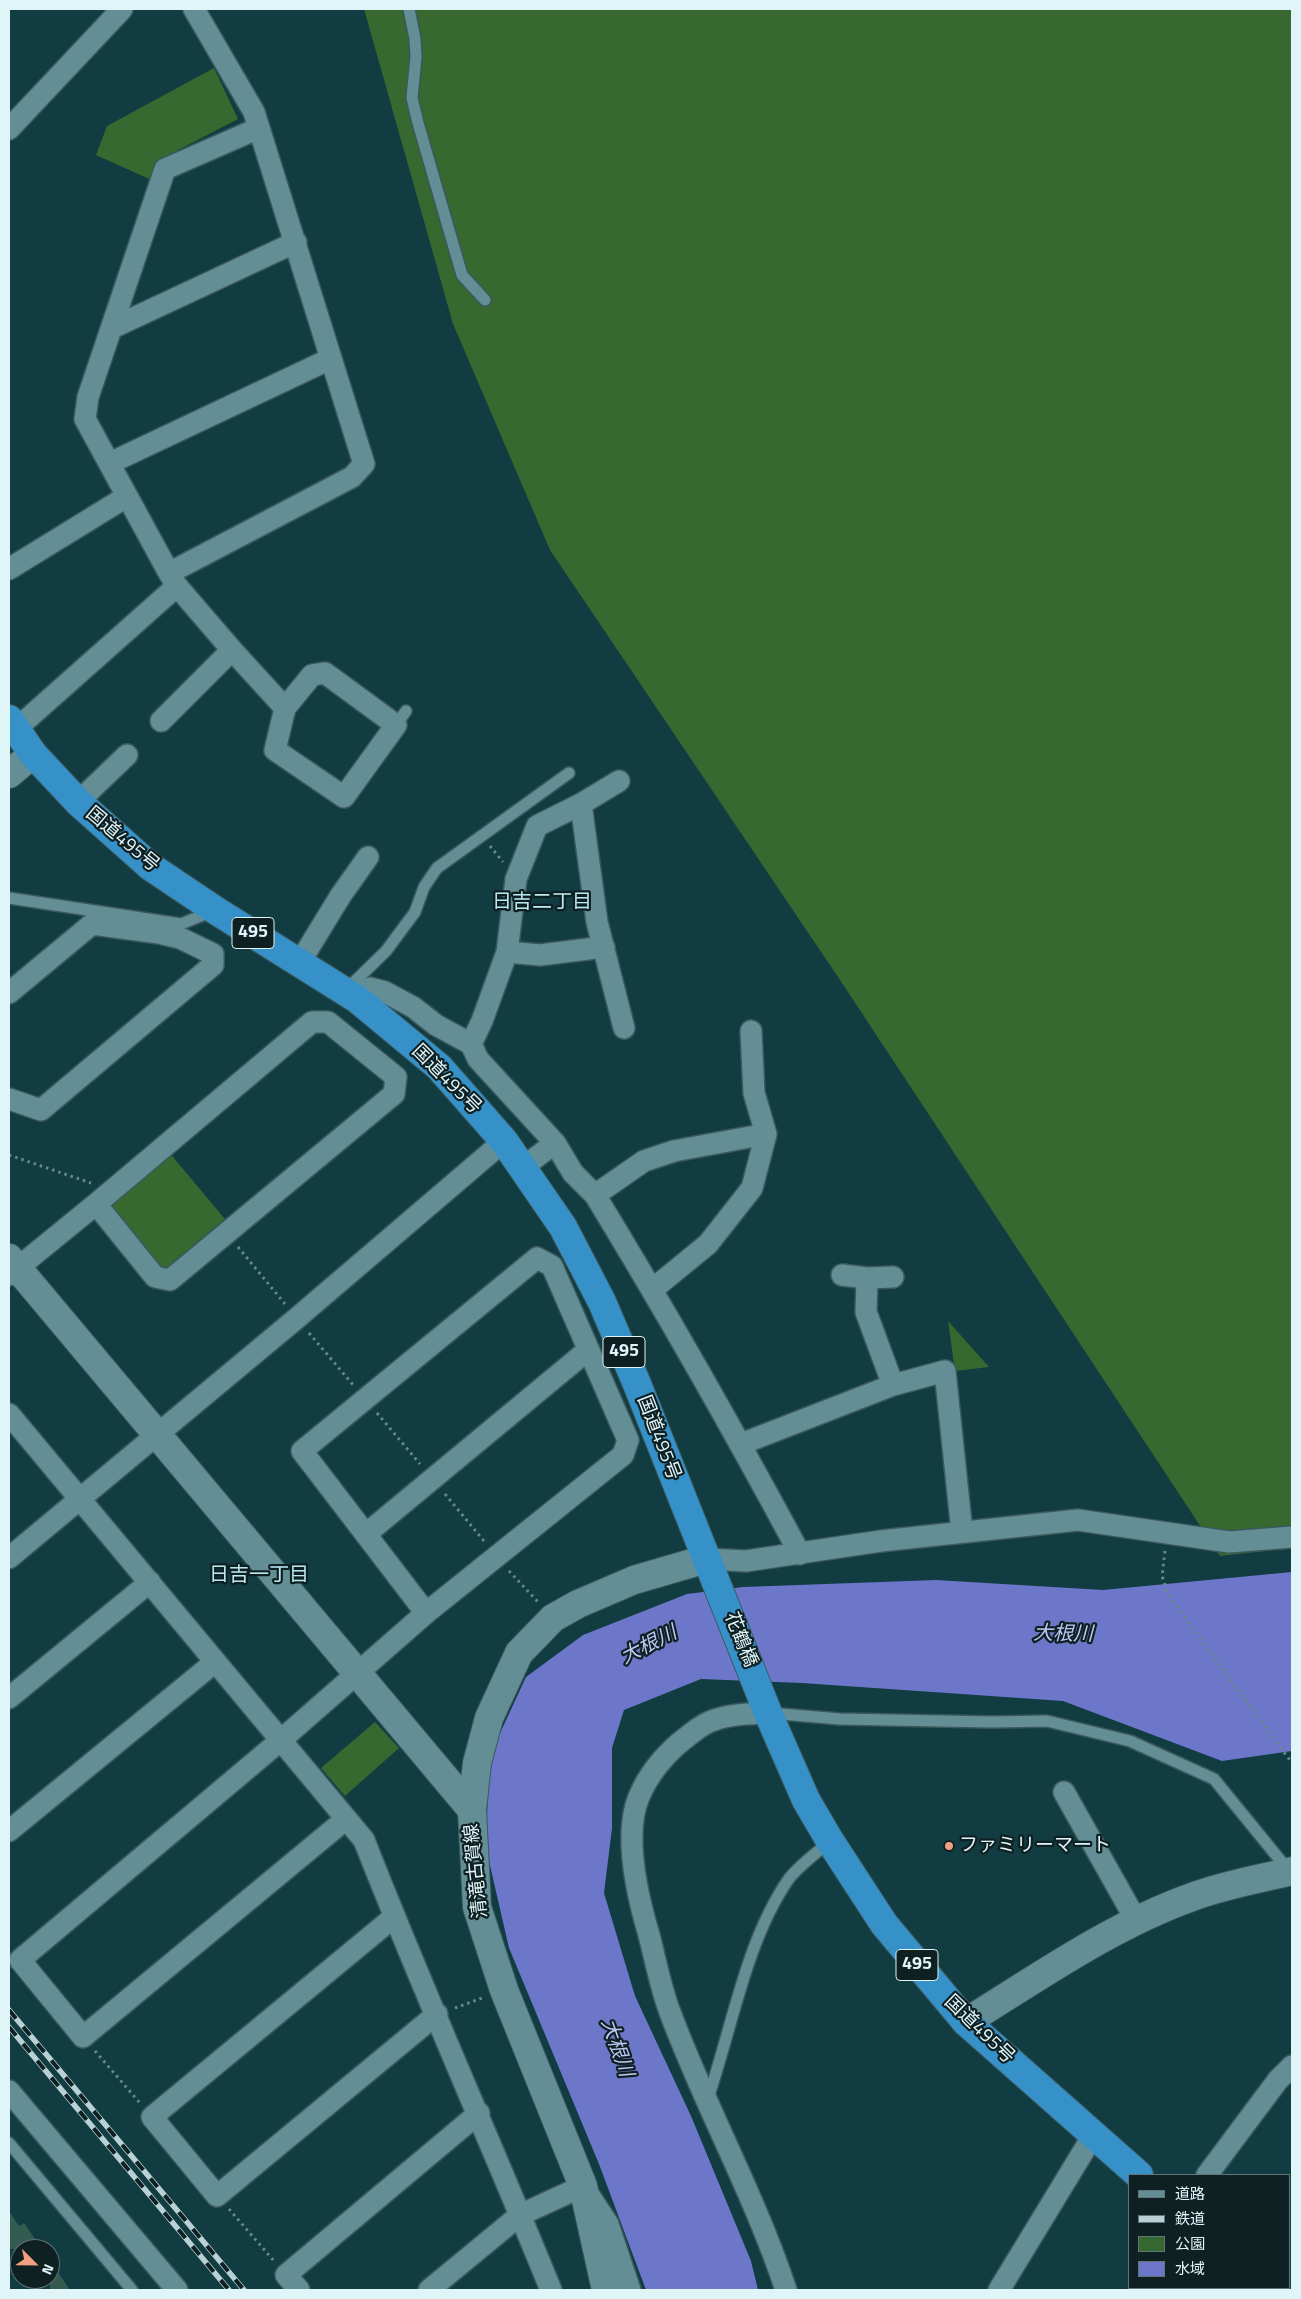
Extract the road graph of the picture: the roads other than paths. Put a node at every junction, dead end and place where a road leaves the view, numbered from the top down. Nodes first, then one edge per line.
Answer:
1 (122, 9) edge
2 (194, 9) edge
3 (409, 9) edge
4 (259, 128) junction
5 (9, 129) edge
6 (296, 242) junction
7 (485, 300) dead end
8 (112, 328) junction
9 (330, 359) junction
10 (110, 463) junction
11 (126, 497) junction
12 (9, 568) edge
13 (173, 580) junction
14 (232, 650) junction
15 (285, 708) junction
16 (161, 721) dead end
17 (12, 724) edge
18 (33, 754) junction
19 (126, 755) dead end
20 (570, 773) dead end
21 (9, 774) edge
22 (619, 781) dead end
23 (78, 802) junction
24 (582, 804) junction
25 (368, 857) dead end
26 (9, 898) edge
27 (215, 910) junction
28 (604, 947) junction
29 (507, 952) junction
30 (300, 962) junction
31 (9, 993) edge
32 (352, 995) junction
33 (624, 1028) dead end
34 (751, 1032) dead end
35 (472, 1044) junction
36 (9, 1099) edge
37 (766, 1134) junction
38 (504, 1141) junction
39 (555, 1143) junction
40 (522, 1168) junction
41 (595, 1195) junction
42 (96, 1204) junction
43 (12, 1267) edge
44 (842, 1275) dead end
45 (893, 1277) dead end
46 (866, 1278) junction
47 (653, 1289) junction
48 (588, 1350) junction
49 (893, 1385) junction
50 (9, 1416) edge
51 (155, 1434) junction
52 (741, 1444) junction
53 (80, 1498) junction
54 (962, 1532) junction
55 (366, 1534) junction
56 (1292, 1537) edge
57 (800, 1554) junction
58 (9, 1558) edge
59 (711, 1569) junction
60 (150, 1582) junction
61 (426, 1613) junction
62 (216, 1662) junction
63 (357, 1674) junction
64 (9, 1698) edge
65 (766, 1707) junction
66 (281, 1740) junction
67 (1064, 1792) dead end
68 (472, 1810) junction
69 (346, 1819) junction
70 (9, 1831) edge
71 (830, 1842) junction
72 (1291, 1873) edge
73 (394, 1917) junction
74 (1136, 1920) junction
75 (437, 2014) junction
76 (966, 2022) junction
77 (1292, 2066) edge
78 (9, 2091) edge
79 (707, 2102) junction
80 (479, 2113) junction
81 (1094, 2134) junction
82 (9, 2143) edge
83 (1138, 2174) edge
84 (1208, 2174) edge
85 (583, 2186) junction
86 (520, 2215) junction
87 (292, 2282) edge
88 (132, 2290) edge
89 (176, 2290) edge
90 (429, 2290) edge
91 (551, 2290) edge
92 (606, 2290) edge
93 (630, 2290) edge
94 (786, 2290) edge
95 (999, 2290) edge

1 - 5 street
2 - 4 street
3 - 7 lane
4 - 6 street
4 - 8 street
6 - 8 street
6 - 9 street
8 - 10 street
9 - 10 street
9 - 13 street
10 - 11 street
11 - 12 street
11 - 13 street
13 - 14 street
13 - 17 street
14 - 15 street
14 - 16 street
15 - 15 street
17 - 18 highway, 国道495号 / 495
18 - 21 street
18 - 23 highway, 国道495号 / 495
19 - 23 street
20 - 32 lane
22 - 24 street
23 - 27 highway, 国道495号 / 495
24 - 28 street
24 - 29 street
25 - 30 street
26 - 27 lane
27 - 30 highway, 国道495号 / 495
28 - 29 street
28 - 33 street
29 - 35 street
30 - 32 highway, 国道495号 / 495
31 - 36 street
32 - 35 street
32 - 38 highway, 国道495号 / 495
34 - 37 street
35 - 39 street
37 - 41 street
37 - 47 street
38 - 40 highway, 国道495号 / 495
38 - 51 street
39 - 40 street
39 - 41 street
40 - 59 highway, 国道495号 / 495
41 - 47 street
42 - 42 street
42 - 43 street
43 - 51 street
44 - 46 street
45 - 46 street
46 - 49 street
47 - 52 street
48 - 55 street
48 - 55 street
48 - 61 street
49 - 52 street
49 - 54 street
50 - 53 street
51 - 53 street
51 - 63 street
52 - 57 street
53 - 58 street
53 - 60 street
54 - 56 street
54 - 57 street
55 - 61 street
57 - 59 street
59 - 65 highway, 花鶴橋 / 495
59 - 68 street, 清滝古賀線
60 - 62 street
60 - 64 street
61 - 63 street
62 - 66 street
62 - 70 street
63 - 66 street
63 - 68 street
65 - 71 highway, 国道495号 / 495
65 - 72 lane
65 - 79 street
66 - 69 street
66 - 69 street
67 - 74 street
68 - 85 street, 清滝古賀線
69 - 73 street
71 - 76 highway, 国道495号 / 495
71 - 79 lane
72 - 74 street
73 - 75 street
73 - 75 street
74 - 76 street
75 - 80 street
76 - 81 highway, 国道495号 / 495
77 - 84 street
78 - 89 street
79 - 94 street
80 - 86 street
80 - 87 street
81 - 83 highway, 国道495号 / 495
81 - 95 street
82 - 88 lane
85 - 86 street
85 - 92 street, 清滝古賀線
85 - 93 street
86 - 90 street
86 - 91 street

